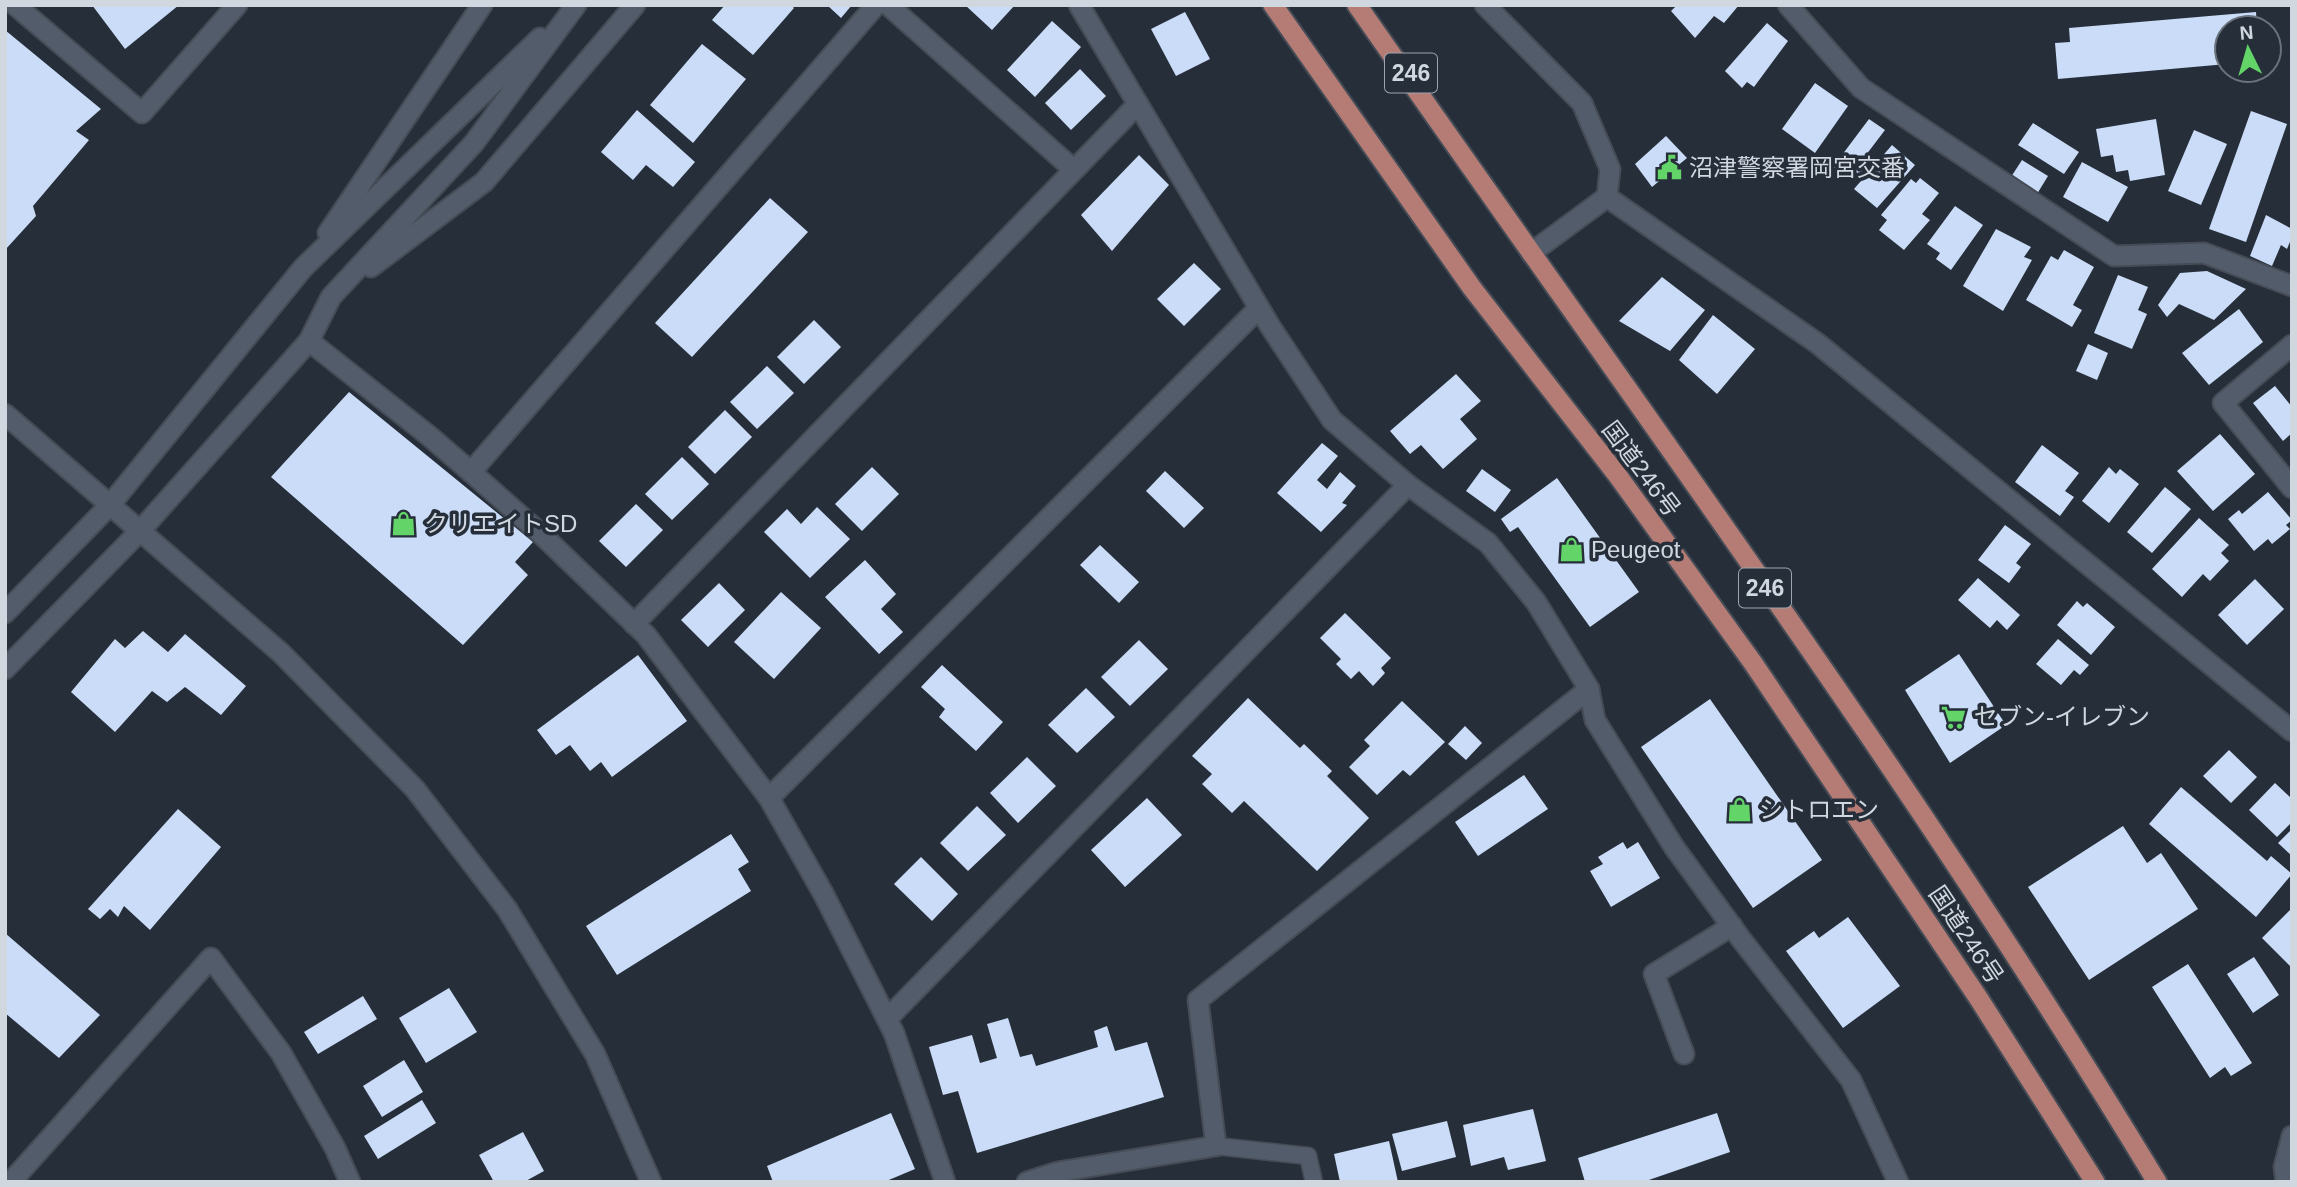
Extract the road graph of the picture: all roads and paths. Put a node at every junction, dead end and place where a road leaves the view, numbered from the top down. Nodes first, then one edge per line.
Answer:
1 (15, 5) edge
2 (237, 5) edge
3 (482, 5) edge
4 (575, 5) edge
5 (635, 5) edge
6 (876, 5) edge
7 (888, 5) edge
8 (1079, 5) edge
9 (1273, 5) edge
10 (1357, 5) edge
11 (1370, 5) edge
12 (1485, 5) edge
13 (1788, 5) edge
14 (1138, 104) junction
15 (1451, 141) junction
16 (1073, 169) junction
17 (1607, 197) junction
18 (1531, 253) junction
19 (303, 268) junction
20 (2292, 286) edge
21 (331, 298) junction
22 (1259, 308) junction
23 (309, 341) junction
24 (2292, 345) edge
25 (5, 414) edge
26 (471, 472) junction
27 (1408, 485) junction
28 (2292, 488) edge
29 (110, 505) junction
30 (140, 531) junction
31 (5, 613) edge
32 (634, 624) junction
33 (5, 669) edge
34 (1589, 689) junction
35 (2292, 732) edge
36 (769, 798) junction
37 (1732, 926) junction
38 (887, 1019) junction
39 (1684, 1054) dead end
40 (2292, 1136) edge
41 (1216, 1146) junction
42 (1059, 1177) edge
43 (11, 1182) edge
44 (350, 1182) edge
45 (651, 1182) edge
46 (945, 1182) edge
47 (1027, 1182) edge
48 (1314, 1182) edge
49 (1898, 1182) edge
50 (2095, 1182) edge
51 (2157, 1182) edge
52 (2286, 1182) edge

1 - 2 street
3 - 19 street
4 - 19 street
4 - 21 street
5 - 21 street
6 - 26 street
7 - 16 street
8 - 14 street
9 - 50 highway, 国道246号 / 246
10 - 15 highway, 国道246号 / 246
11 - 15 highway, 246
12 - 17 street
13 - 20 street
14 - 16 street
14 - 22 street
15 - 18 highway, 国道246号 / 246
16 - 32 street
17 - 18 street
17 - 35 street
18 - 51 highway, 国道246号 / 246
19 - 29 street
21 - 23 street
22 - 27 street
22 - 36 street
23 - 26 street
23 - 30 street
24 - 28 street
25 - 29 street
26 - 32 street
27 - 34 street
27 - 38 street
29 - 30 street
29 - 31 street
30 - 33 street
30 - 45 street
32 - 36 street
34 - 37 street
34 - 41 street
36 - 38 street
37 - 39 street
37 - 49 street
38 - 46 street
40 - 52 street
41 - 42 street
41 - 48 lane
42 - 47 street
43 - 44 street

